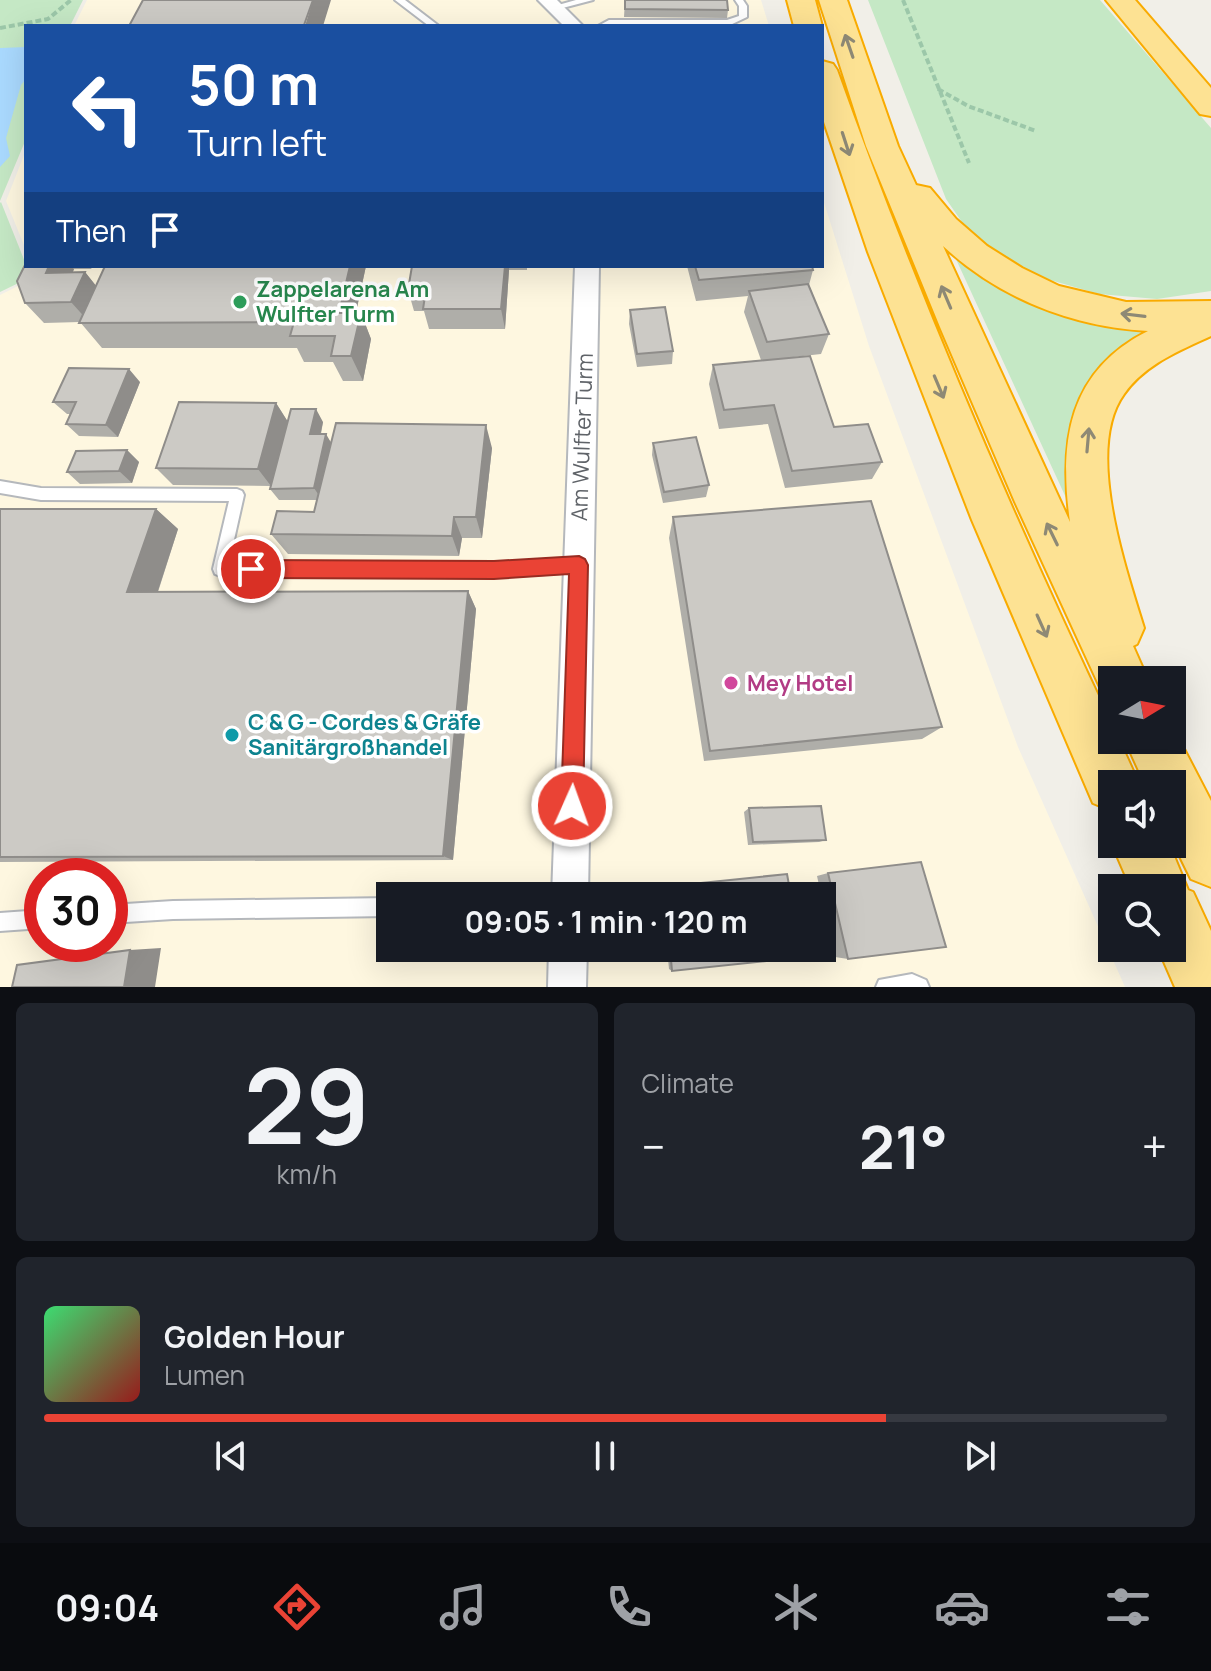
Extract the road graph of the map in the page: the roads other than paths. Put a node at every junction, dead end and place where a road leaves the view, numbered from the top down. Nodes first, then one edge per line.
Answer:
1 (399, 0) edge
2 (589, 0) edge
3 (739, 0) edge
4 (801, 0) edge
5 (833, 0) edge
6 (1120, 0) edge
7 (551, 3) edge
8 (432, 24) edge
9 (572, 24) edge
10 (607, 24) edge
11 (807, 24) edge
12 (824, 76) edge
13 (1211, 107) edge
14 (882, 146) junction
15 (587, 268) edge
16 (1211, 318) edge
17 (0, 487) edge
18 (579, 565) junction
19 (1116, 666) edge
20 (1130, 666) edge
21 (1158, 754) edge
22 (1106, 770) edge
23 (1211, 859) edge
24 (570, 882) edge
25 (376, 907) edge
26 (128, 913) edge
27 (24, 920) edge
28 (0, 922) edge
29 (1186, 943) edge
30 (568, 962) edge
31 (567, 987) edge
32 (886, 987) edge
33 (919, 987) edge
34 (1206, 987) edge

1 - 8 lane
2 - 7 lane
3 - 10 lane
4 - 11 highway
14 -> 5 highway
6 - 13 highway
7 - 9 street
12 -> 22 highway
16 -> 14 highway
19 -> 14 highway
15 - 18 street, Am Wulfter Turm
20 -> 16 highway
17 - 18 lane
18 - 24 street, Am Wulfter Turm
21 - 23 highway
25 - 26 lane
27 - 28 lane
29 - 34 highway
30 - 31 street
32 - 33 lane

